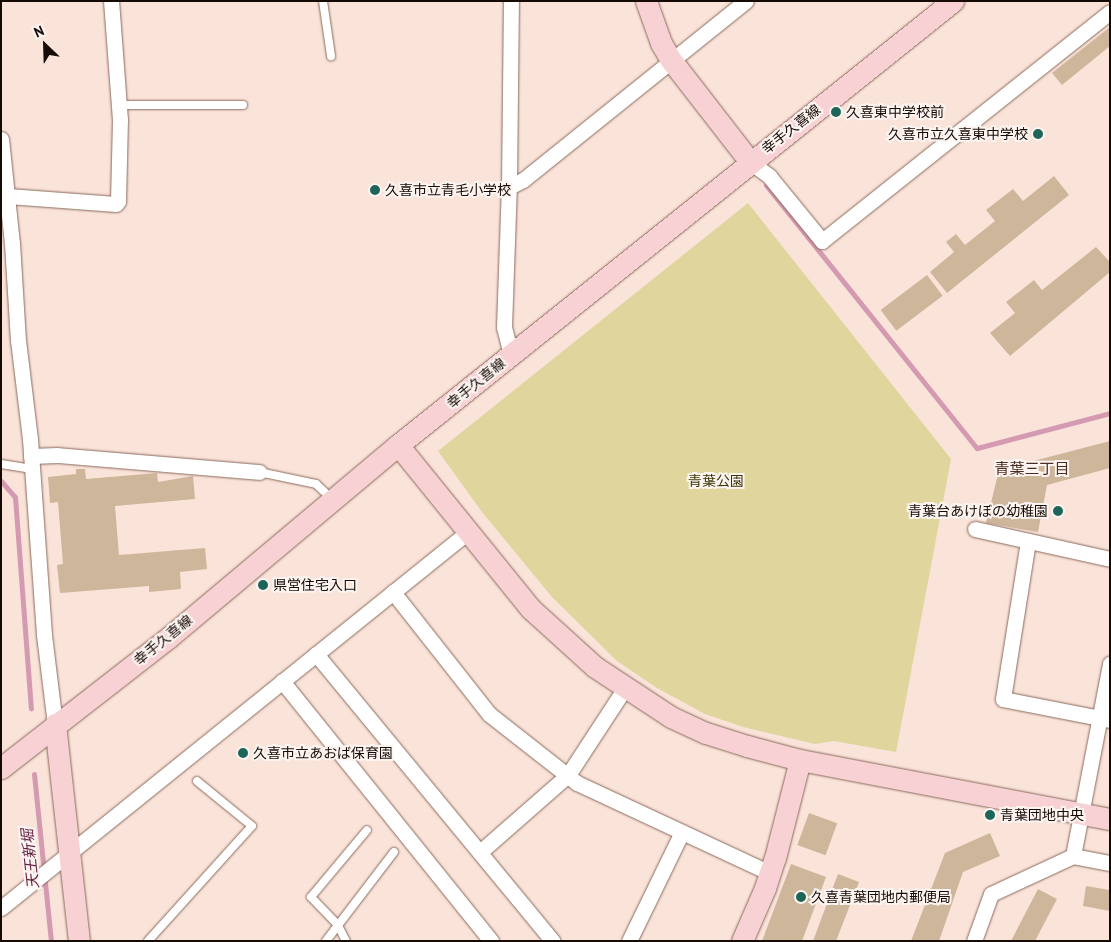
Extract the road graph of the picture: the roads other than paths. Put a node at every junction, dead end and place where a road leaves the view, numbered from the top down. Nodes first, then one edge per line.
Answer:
1 (111, 1) edge
2 (323, 1) edge
3 (511, 1) edge
4 (646, 1) edge
5 (746, 1) edge
6 (953, 1) edge
7 (1110, 12) edge
8 (332, 56) dead end
9 (670, 60) junction
10 (119, 105) junction
11 (243, 105) dead end
12 (1, 139) edge
13 (750, 162) junction
14 (509, 187) junction
15 (8, 196) junction
16 (7, 242) edge
17 (511, 355) junction
18 (398, 445) junction
19 (31, 463) junction
20 (1, 464) edge
21 (260, 472) joint
22 (333, 500) junction
23 (975, 528) dead end
24 (469, 531) junction
25 (1028, 541) junction
26 (1110, 559) edge
27 (393, 592) junction
28 (316, 654) junction
29 (1110, 664) edge
30 (282, 681) junction
31 (625, 688) junction
32 (1105, 719) edge
33 (55, 724) junction
34 (800, 760) junction
35 (1, 768) edge
36 (568, 775) junction
37 (197, 781) dead end
38 (1081, 814) junction
39 (1110, 819) edge
40 (367, 830) dead end
41 (682, 832) junction
42 (394, 852) dead end
43 (480, 852) junction
44 (1073, 856) junction
45 (64, 859) junction
46 (1110, 863) edge
47 (770, 873) junction
48 (1, 908) edge
49 (338, 925) junction
50 (79, 941) edge
51 (148, 941) edge
52 (326, 941) edge
53 (346, 941) edge
54 (491, 941) edge
55 (553, 941) edge
56 (629, 941) edge
57 (742, 941) edge
58 (974, 941) edge

1 - 10 street
2 - 8 lane
3 - 14 street
4 - 9 street
5 - 9 street
6 - 13 street, 幸手久喜線
7 - 13 street
9 - 13 street
9 - 14 street
10 - 11 lane
10 - 15 street
12 - 15 street
13 - 17 street, 幸手久喜線
14 - 17 street
15 - 16 street
16 - 19 street
17 - 18 street, 幸手久喜線
18 - 22 street, 幸手久喜線
18 - 24 street
19 - 20 lane
19 - 21 street
19 - 33 street
21 - 22 lane
22 - 33 street, 幸手久喜線
23 - 25 street
24 - 27 street
24 - 31 street
25 - 26 street
25 - 32 street
27 - 28 street
27 - 36 street
28 - 30 street
28 - 43 street
29 - 32 street
30 - 45 street
30 - 54 street
31 - 34 street
31 - 36 street
32 - 38 street
33 - 35 street, 幸手久喜線
33 - 45 street
34 - 38 street
34 - 47 street
36 - 41 street
36 - 43 street
37 - 51 lane
38 - 39 street
38 - 44 street
40 - 49 lane
41 - 47 street
41 - 56 street
42 - 49 lane
43 - 55 street
44 - 46 street
44 - 58 street
45 - 48 street
45 - 50 street
47 - 57 street
49 - 52 lane
49 - 53 lane

